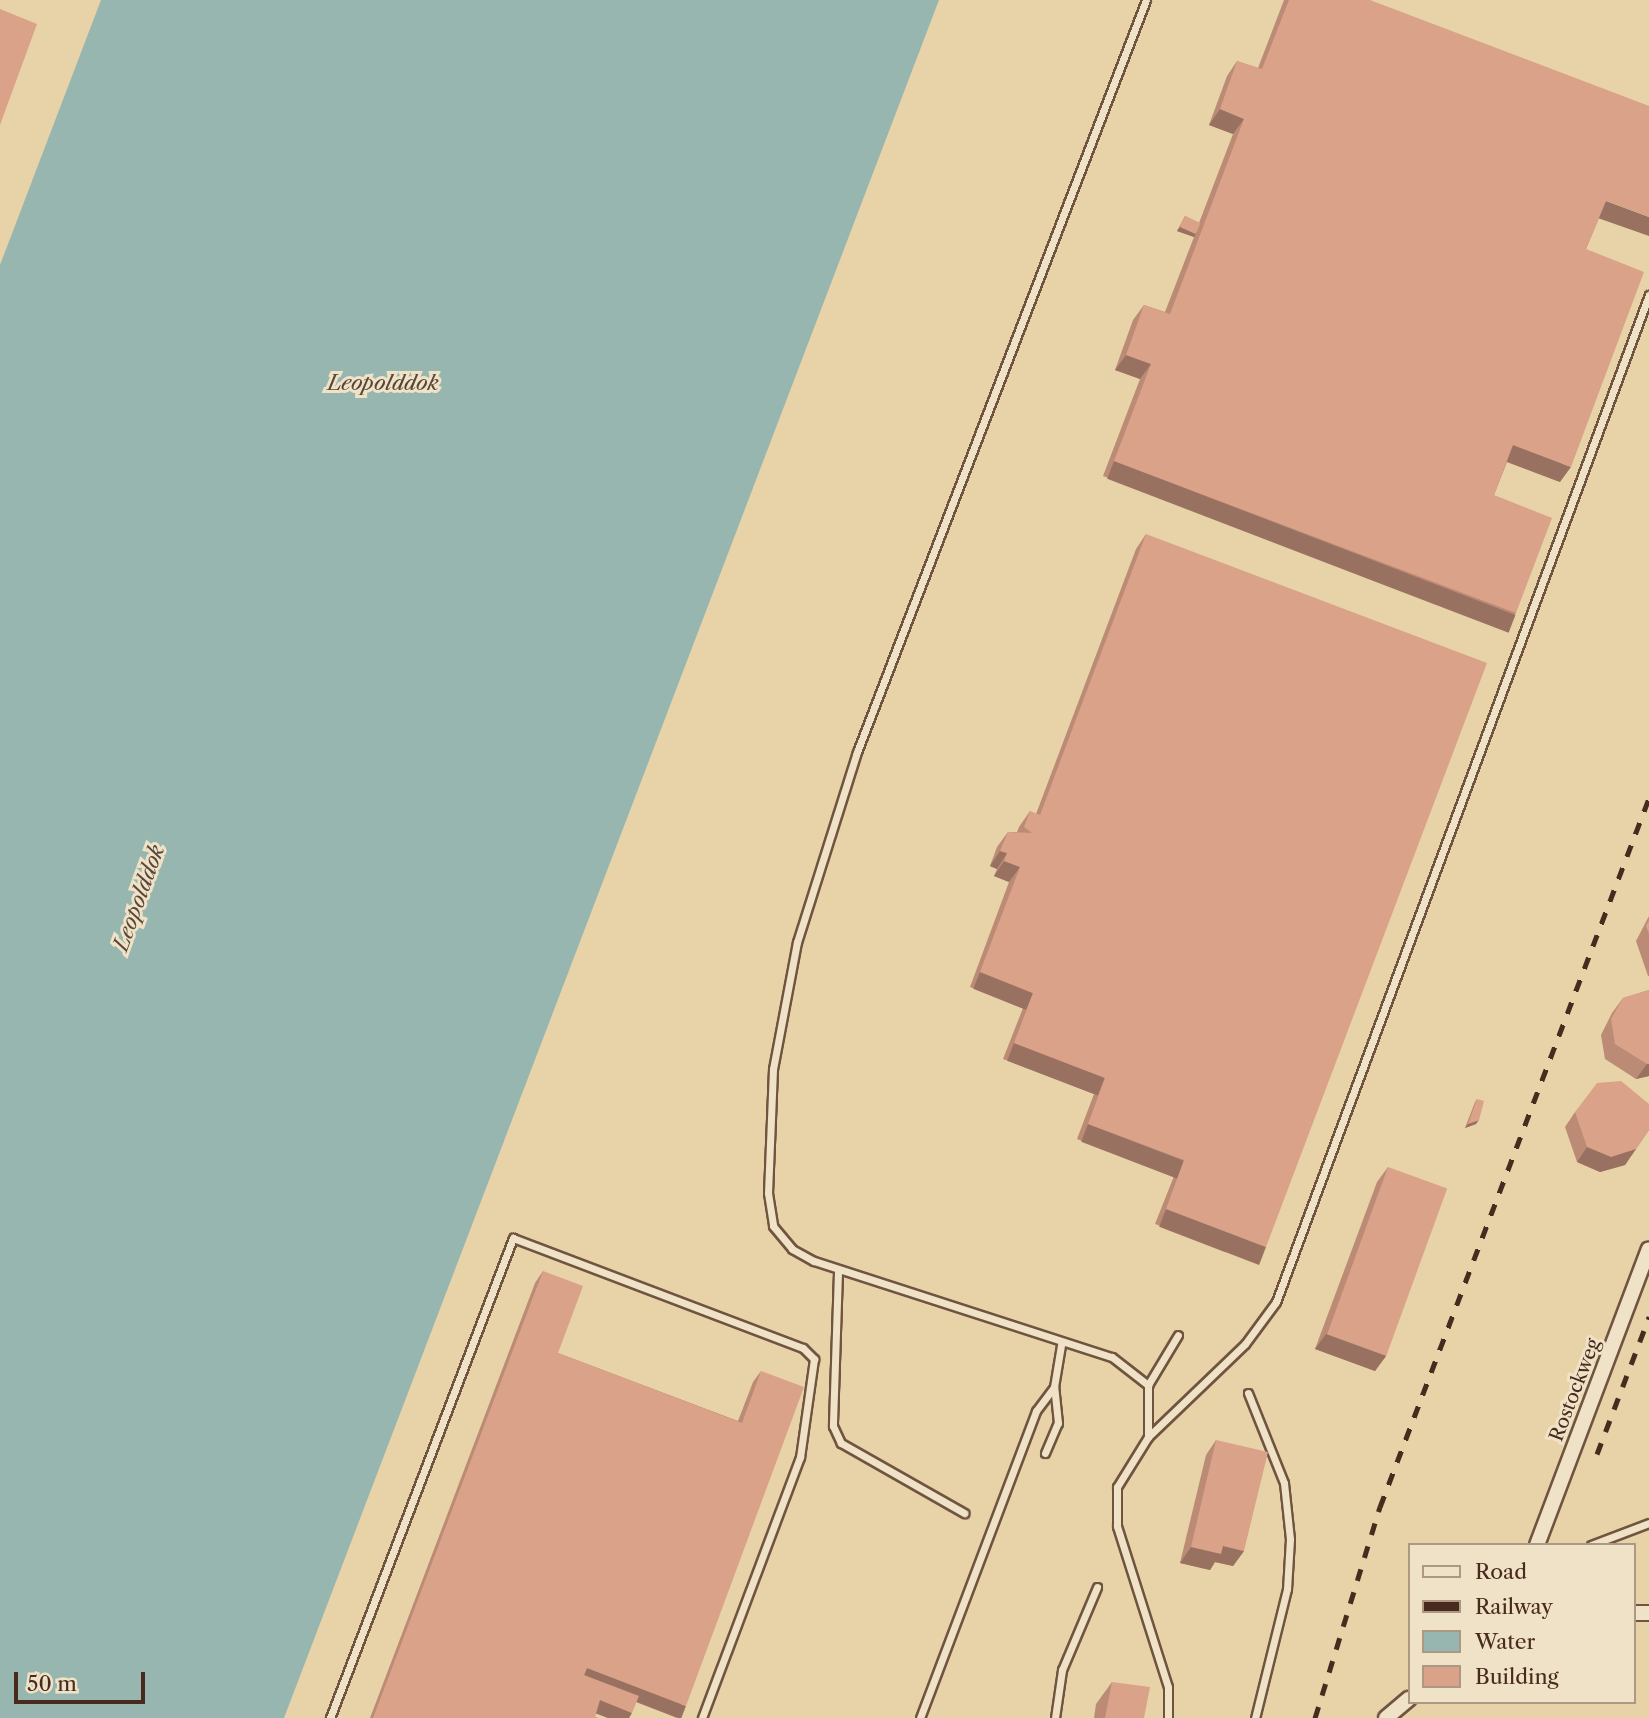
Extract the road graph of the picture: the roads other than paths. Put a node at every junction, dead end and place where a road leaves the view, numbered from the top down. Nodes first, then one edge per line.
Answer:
1 (1146, 0) edge
2 (1649, 295) edge
3 (1649, 1250) edge
4 (838, 1272) junction
5 (1178, 1335) dead end
6 (1061, 1345) junction
7 (1148, 1385) junction
8 (1054, 1387) junction
9 (1248, 1393) dead end
10 (1148, 1437) junction
11 (1045, 1453) dead end
12 (964, 1513) dead end
13 (1649, 1523) edge
14 (1537, 1543) edge
15 (1596, 1543) edge
16 (1097, 1587) dead end
17 (1408, 1700) edge
18 (330, 1718) edge
19 (702, 1718) edge
20 (920, 1718) edge
21 (1055, 1718) edge
22 (1167, 1718) edge
23 (1255, 1718) edge
24 (1386, 1718) edge

1 - 4 lane
2 - 10 lane
3 - 14 street, Rostockweg
4 - 6 lane
4 - 12 lane
5 - 7 lane
6 - 7 lane
6 - 8 lane
7 - 10 lane
8 - 11 lane
8 - 20 lane
9 - 23 lane
10 - 22 lane
13 - 15 lane
16 - 21 lane
17 - 24 street
18 - 19 lane

